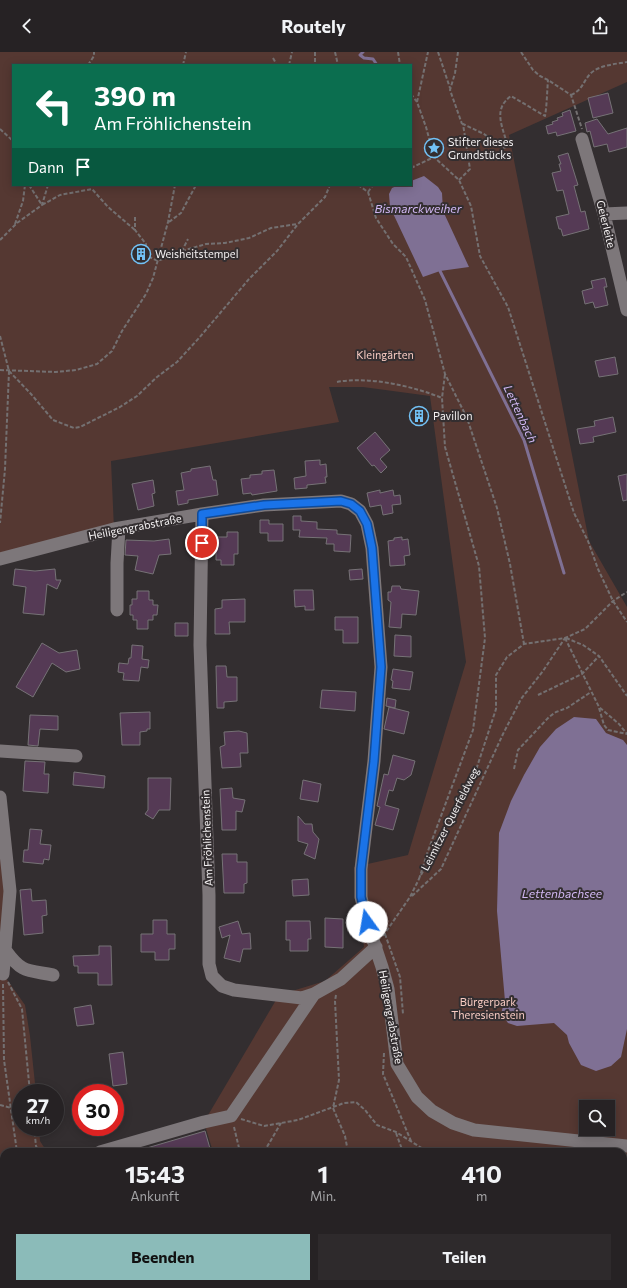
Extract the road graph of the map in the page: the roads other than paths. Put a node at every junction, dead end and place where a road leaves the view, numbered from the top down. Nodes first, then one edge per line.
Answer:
1 (582, 140) road end
2 (627, 213) edge
3 (604, 214) junction
4 (627, 310) edge
5 (202, 514) junction
6 (120, 528) junction
7 (0, 559) edge
8 (117, 610) dead end
9 (0, 751) edge
10 (76, 756) dead end
11 (0, 798) edge
12 (376, 947) junction
13 (6, 951) junction
14 (3, 974) road end
15 (53, 975) dead end
16 (314, 994) junction
17 (627, 1146) edge
18 (114, 1148) edge

1 - 3 street, Geierleite
2 - 3 street
3 - 4 street, Geierleite
5 - 6 street, Heiligengrabstraße
5 - 12 street, Heiligengrabstraße
5 - 16 street, Am Fröhlichenstein
6 - 7 street, Heiligengrabstraße
6 - 8 street
9 - 10 street
11 - 13 street
12 - 16 street, Am Fröhlichenstein
12 - 17 street, Heiligengrabstraße
13 - 14 street
13 - 15 street
16 - 18 street

